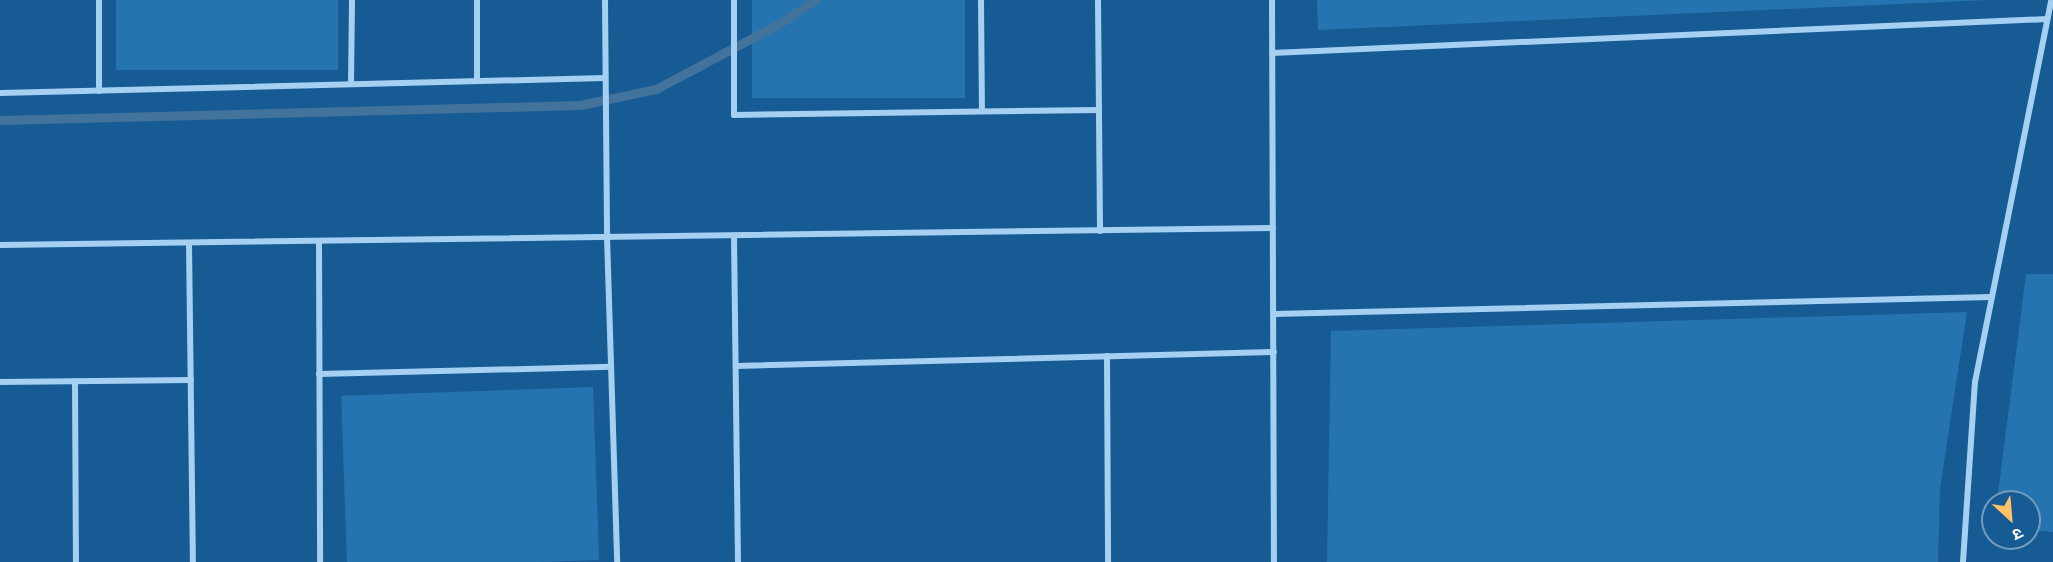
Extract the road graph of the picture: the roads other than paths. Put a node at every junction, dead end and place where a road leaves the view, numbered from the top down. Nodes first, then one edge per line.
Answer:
1 (99, 0) edge
2 (352, 0) edge
3 (477, 0) edge
4 (605, 0) edge
5 (734, 0) edge
6 (981, 0) edge
7 (1098, 0) edge
8 (1272, 0) edge
9 (2051, 0) edge
10 (2047, 19) junction
11 (1272, 53) junction
12 (605, 78) junction
13 (477, 81) junction
14 (351, 84) junction
15 (99, 91) junction
16 (0, 93) edge
17 (1099, 110) junction
18 (982, 111) junction
19 (1273, 228) junction
20 (1100, 231) junction
21 (734, 236) junction
22 (607, 237) junction
23 (319, 241) junction
24 (189, 243) junction
25 (0, 246) edge
26 (1992, 297) junction
27 (1274, 314) junction
28 (1274, 352) junction
29 (1107, 356) junction
30 (736, 366) junction
31 (610, 367) junction
32 (319, 374) junction
33 (191, 380) junction
34 (75, 381) junction
35 (0, 382) edge
36 (76, 562) edge
37 (193, 562) edge
38 (320, 562) edge
39 (617, 562) edge
40 (738, 562) edge
41 (1108, 562) edge
42 (1274, 562) edge
43 (1963, 562) edge

1 - 15 street
2 - 14 street
3 - 13 street
4 - 12 street
5 - 18 street
6 - 18 street
7 - 17 street
8 - 11 street
9 - 10 street
10 - 11 street
10 - 26 street
11 - 19 street
12 - 13 street
12 - 22 street
13 - 14 street
14 - 15 street
15 - 16 street
17 - 18 street
17 - 20 street
19 - 20 street
19 - 27 street
20 - 21 street
21 - 22 street
21 - 30 street
22 - 23 street
22 - 31 street
23 - 24 street
23 - 32 street
24 - 25 street
24 - 33 street
26 - 27 street
26 - 43 street
27 - 28 street
28 - 29 street
28 - 42 street
29 - 30 street
29 - 41 street
30 - 40 street
31 - 32 street
31 - 39 street
32 - 38 street
33 - 34 street
33 - 37 street
34 - 35 street
34 - 36 street

